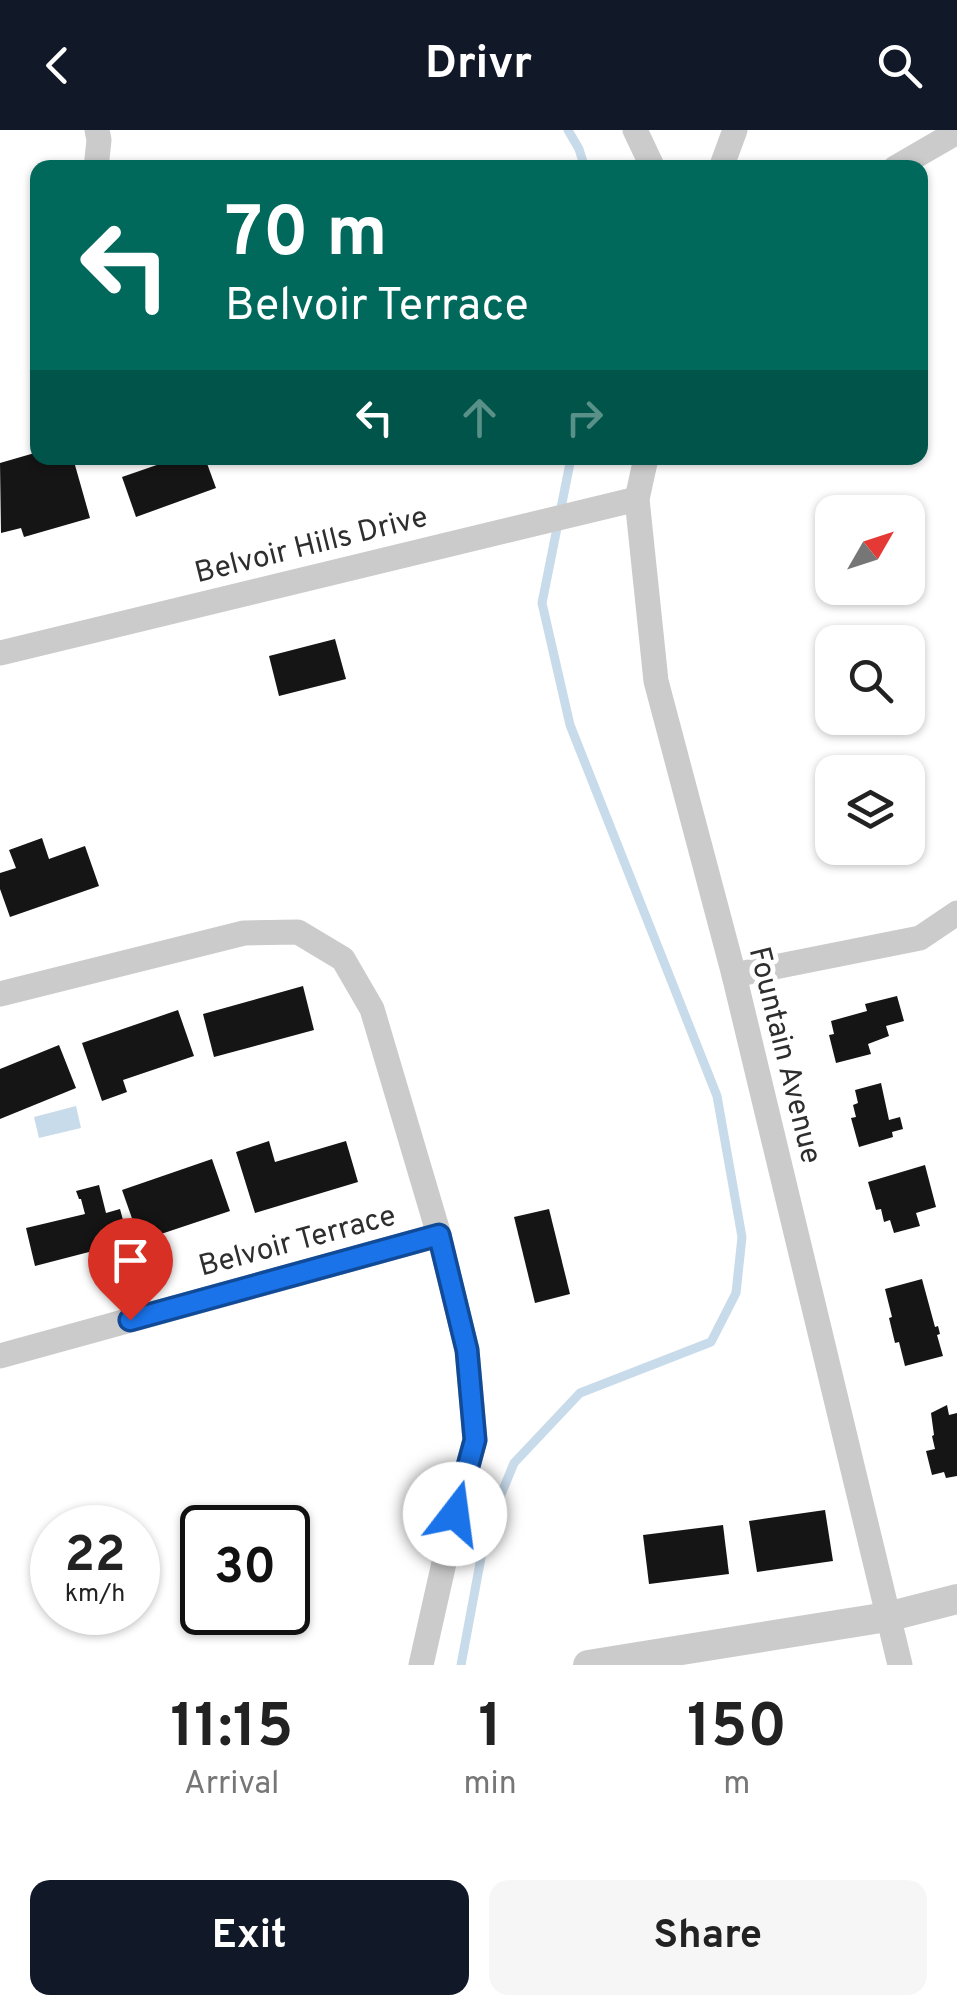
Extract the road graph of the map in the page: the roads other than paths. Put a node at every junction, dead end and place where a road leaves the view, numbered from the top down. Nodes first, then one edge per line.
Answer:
1 (97, 130) edge
2 (635, 130) edge
3 (736, 130) edge
4 (957, 132) edge
5 (97, 160) edge
6 (649, 160) edge
7 (723, 160) edge
8 (909, 160) edge
9 (645, 465) edge
10 (638, 499) junction
11 (0, 653) edge
12 (957, 912) edge
13 (734, 975) junction
14 (0, 994) edge
15 (439, 1235) junction
16 (0, 1356) edge
17 (957, 1599) edge
18 (888, 1617) junction
19 (421, 1665) edge
20 (588, 1665) edge
21 (900, 1665) edge

1 - 5 street
2 - 6 street
3 - 7 street
4 - 8 street
9 - 10 street, Fountain Avenue
10 - 11 street, Belvoir Hills Drive
10 - 13 street, Fountain Avenue
12 - 13 street
13 - 18 street, Fountain Avenue
14 - 15 street
15 - 16 street, Belvoir Terrace
15 - 19 street
17 - 18 street
18 - 20 street
18 - 21 street, Fountain Avenue

